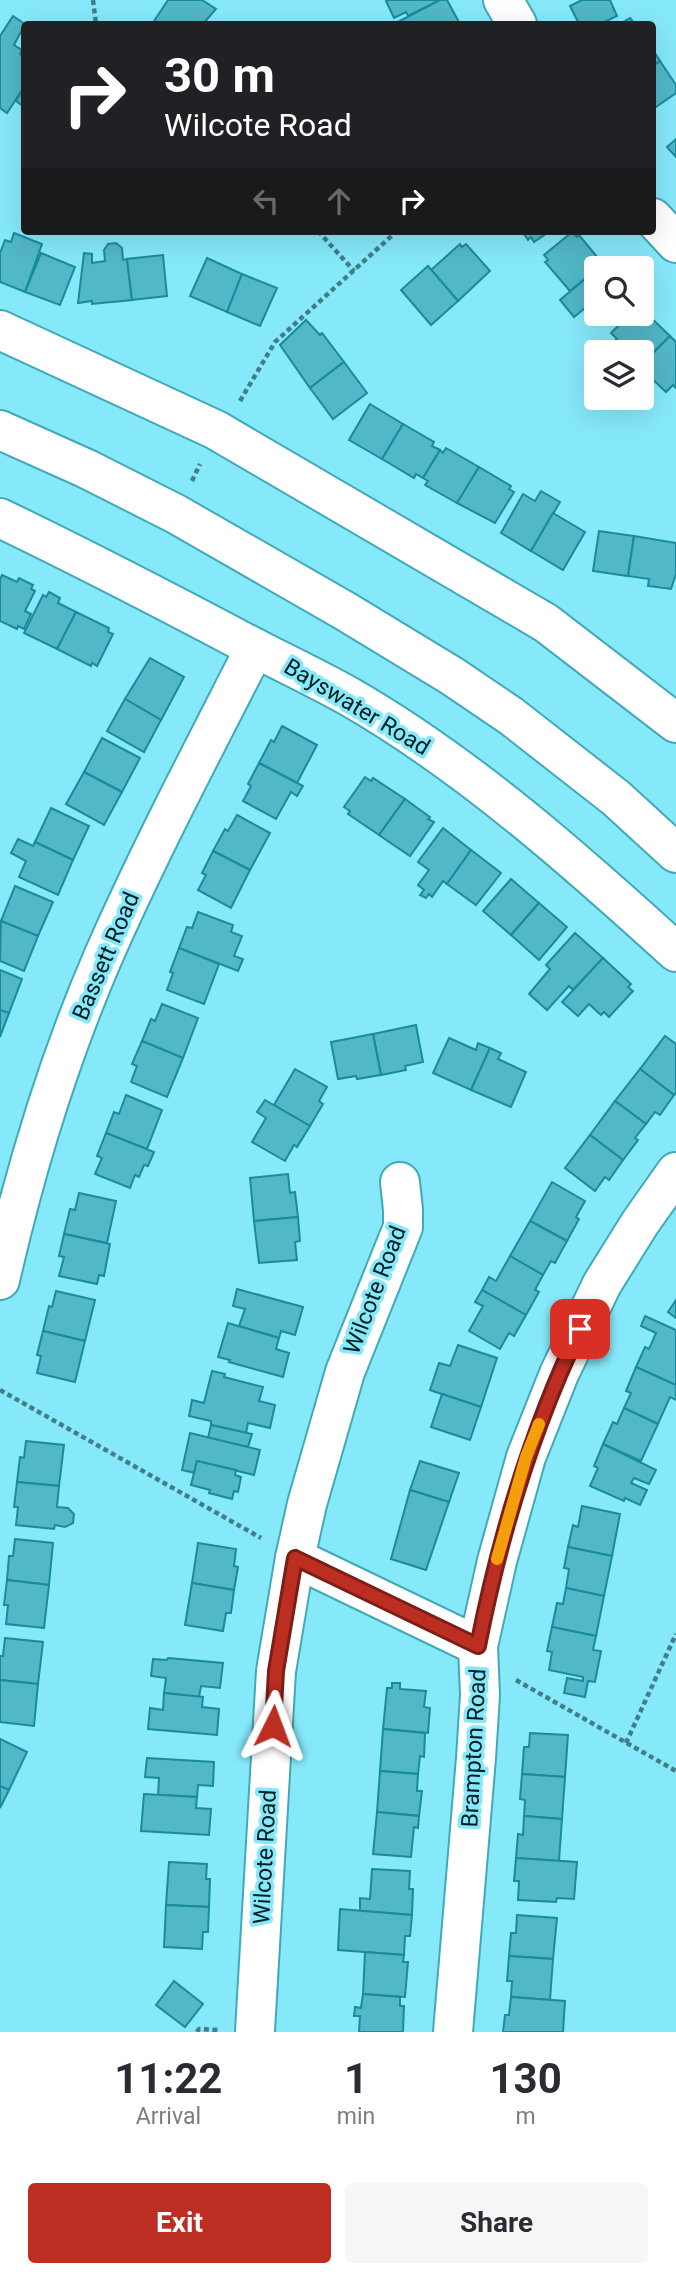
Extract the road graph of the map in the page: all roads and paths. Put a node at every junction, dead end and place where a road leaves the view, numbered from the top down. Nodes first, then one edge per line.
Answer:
1 (93, 0) edge
2 (503, 0) edge
3 (96, 21) edge
4 (515, 21) edge
5 (656, 221) edge
6 (322, 235) edge
7 (393, 235) edge
8 (676, 243) edge
9 (354, 271) junction
10 (0, 330) edge
11 (0, 430) edge
12 (216, 430) junction
13 (176, 514) junction
14 (0, 518) edge
15 (255, 648) junction
16 (676, 723) edge
17 (676, 853) edge
18 (676, 952) edge
19 (676, 1172) edge
20 (400, 1182) dead end
21 (0, 1280) edge
22 (0, 1390) edge
23 (295, 1558) junction
24 (676, 1634) edge
25 (478, 1646) junction
26 (626, 1743) junction
27 (676, 1771) edge
28 (255, 2031) edge
29 (453, 2032) edge

1 - 3 path
2 - 4 street
5 - 8 street
6 - 9 path
7 - 9 path
9 - 12 path
10 - 12 street
11 - 13 street
12 - 13 path
12 - 16 street
13 - 17 street
14 - 15 street, Bayswater Road
15 - 18 street, Bayswater Road
15 - 21 street, Bassett Road
19 - 25 street, Brampton Road
20 - 23 street, Wilcote Road
22 - 23 path
23 - 25 street
23 - 28 street, Wilcote Road
24 - 26 path
25 - 26 path
25 - 29 street, Brampton Road
26 - 27 path

